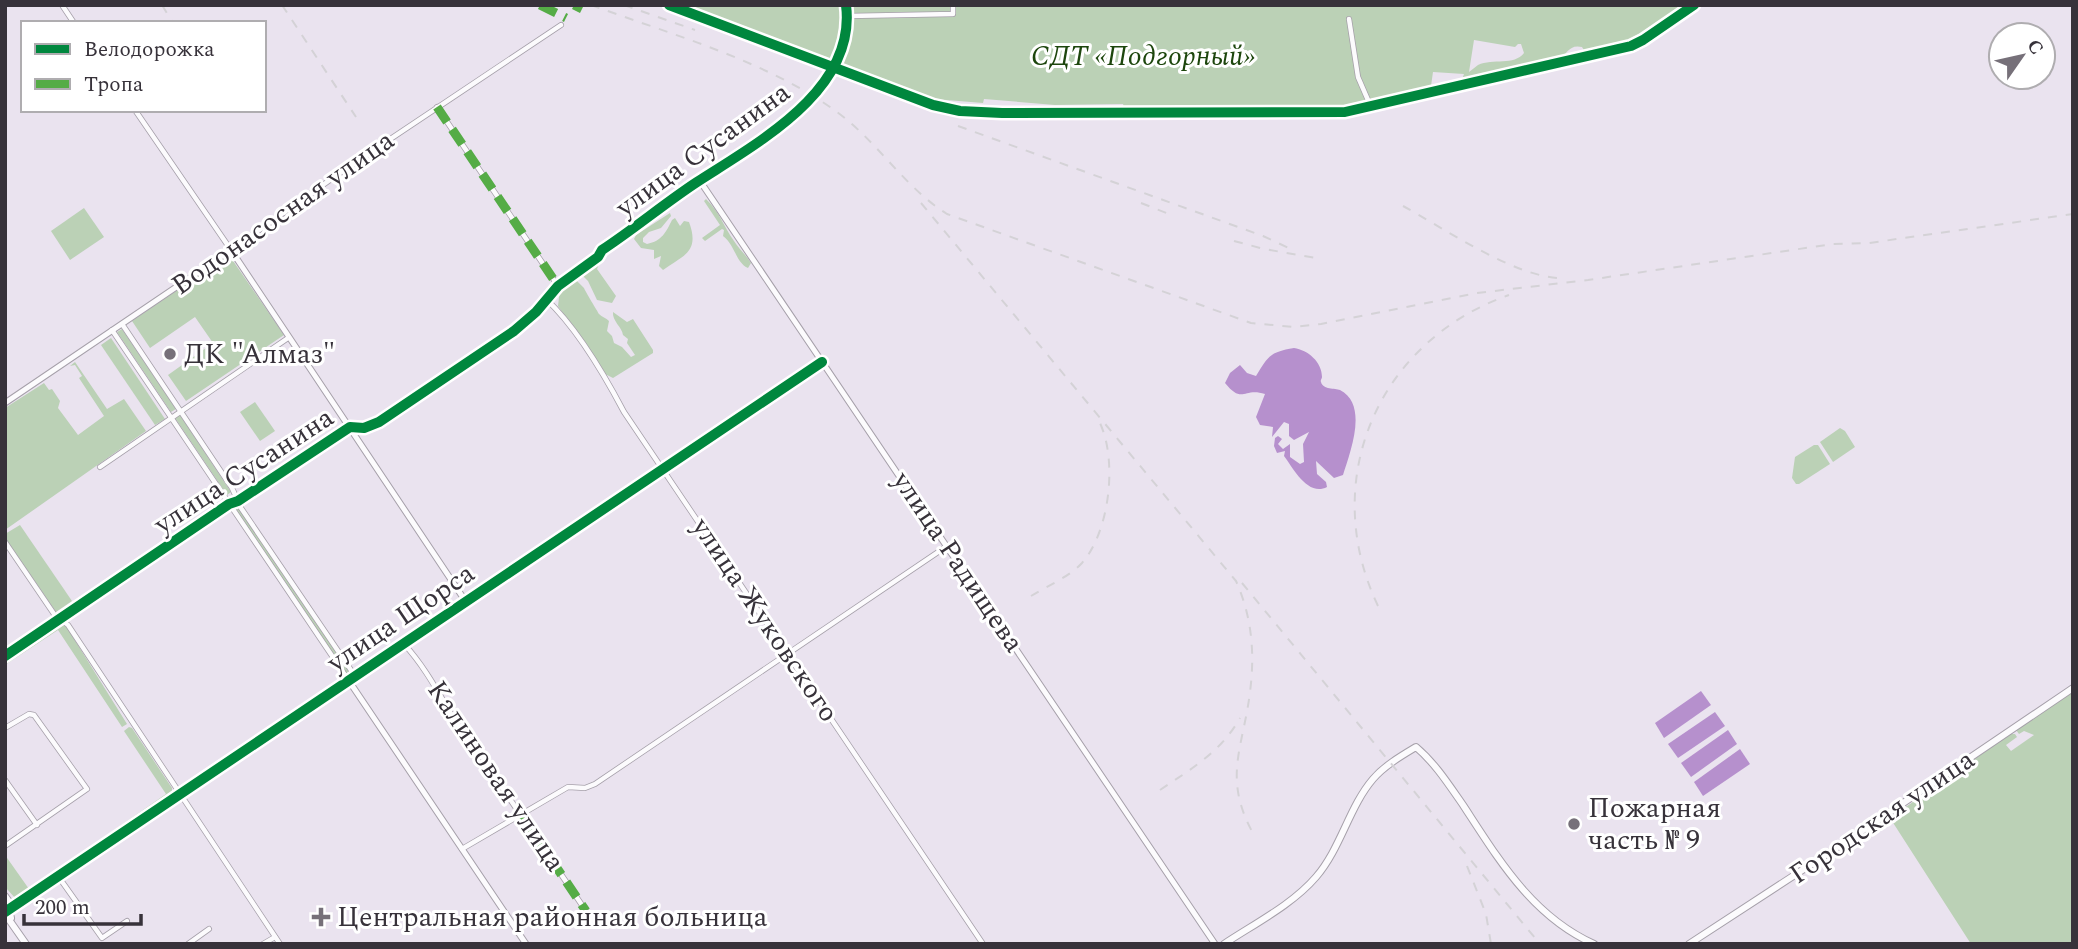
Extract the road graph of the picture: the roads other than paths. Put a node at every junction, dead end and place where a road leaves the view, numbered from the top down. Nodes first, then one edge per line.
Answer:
1 (62, 5) edge
2 (668, 5) edge
3 (846, 5) edge
4 (953, 5) edge
5 (1694, 5) edge
6 (848, 16) junction
7 (1349, 19) dead end
8 (73, 21) edge
9 (561, 25) dead end
10 (832, 68) junction
11 (437, 107) junction
12 (1371, 107) junction
13 (136, 112) edge
14 (700, 181) junction
15 (231, 250) junction
16 (558, 286) junction
17 (546, 299) junction
18 (122, 324) junction
19 (112, 330) junction
20 (289, 338) junction
21 (822, 362) junction
22 (5, 403) edge
23 (181, 411) junction
24 (171, 417) junction
25 (350, 427) junction
26 (100, 467) dead end
27 (663, 469) junction
28 (238, 501) junction
29 (229, 504) junction
30 (5, 542) edge
31 (947, 546) junction
32 (466, 602) junction
33 (60, 620) junction
34 (404, 644) junction
35 (789, 654) junction
36 (5, 656) edge
37 (355, 676) junction
38 (349, 681) junction
39 (2073, 688) edge
40 (5, 727) edge
41 (5, 780) edge
42 (179, 795) junction
43 (521, 815) junction
44 (37, 825) junction
45 (5, 846) edge
46 (462, 849) junction
47 (58, 876) junction
48 (5, 896) edge
49 (13, 907) junction
50 (586, 911) dead end
51 (5, 913) edge
52 (127, 921) dead end
53 (12, 923) junction
54 (209, 929) dead end
55 (275, 937) junction
56 (25, 943) edge
57 (188, 944) edge
58 (263, 944) edge
59 (280, 944) edge
60 (526, 944) edge
61 (982, 944) edge
62 (1215, 944) edge
63 (1224, 944) edge
64 (1594, 944) edge
65 (1689, 944) edge

1 - 8 street
2 - 10 street
3 - 6 street
4 - 6 street
5 - 12 street
6 - 10 street
7 - 12 street
9 - 11 street, Водонасосная улица
10 - 12 street
10 - 14 street, улица Сусанина
11 - 15 street, Водонасосная улица
11 - 16 street
13 - 15 street
14 - 16 street, улица Сусанина
14 - 21 street, улица Радищева
15 - 18 street, Водонасосная улица
15 - 20 street
16 - 17 street, улица Сусанина
17 - 25 street, улица Сусанина
17 - 27 street, улица Жуковского
18 - 19 street, Водонасосная улица
18 - 23 street
19 - 22 street, Водонасосная улица
19 - 24 street
20 - 23 street
20 - 25 street
21 - 27 street, улица Щорса
21 - 31 street, улица Радищева
23 - 24 street
23 - 28 street
24 - 26 street
24 - 29 street
25 - 28 street, улица Сусанина
25 - 32 street
27 - 32 street, улица Щорса
27 - 35 street, улица Жуковского
28 - 29 street, улица Сусанина
28 - 37 street
29 - 33 street, улица Сусанина
29 - 38 street
30 - 33 street
31 - 35 street
31 - 62 street, улица Радищева
32 - 34 street, улица Щорса
33 - 36 street, улица Сусанина
33 - 42 street
34 - 37 street, улица Щорса
34 - 43 street, Калиновая улица
35 - 43 street
35 - 61 street, улица Жуковского
37 - 38 street, улица Щорса
38 - 42 street, улица Щорса
38 - 46 street
39 - 65 main road, Городская улица
40 - 44 street
41 - 44 street
42 - 47 street, улица Щорса
42 - 55 street
43 - 46 street
43 - 50 street, Калиновая улица
44 - 45 street
46 - 60 street
47 - 49 street, улица Щорса
47 - 52 street
48 - 49 main road
49 - 51 street, улица Щорса
49 - 53 main road
51 - 53 main road
53 - 56 main road
54 - 57 street
55 - 58 street
55 - 59 street
63 - 64 main road

